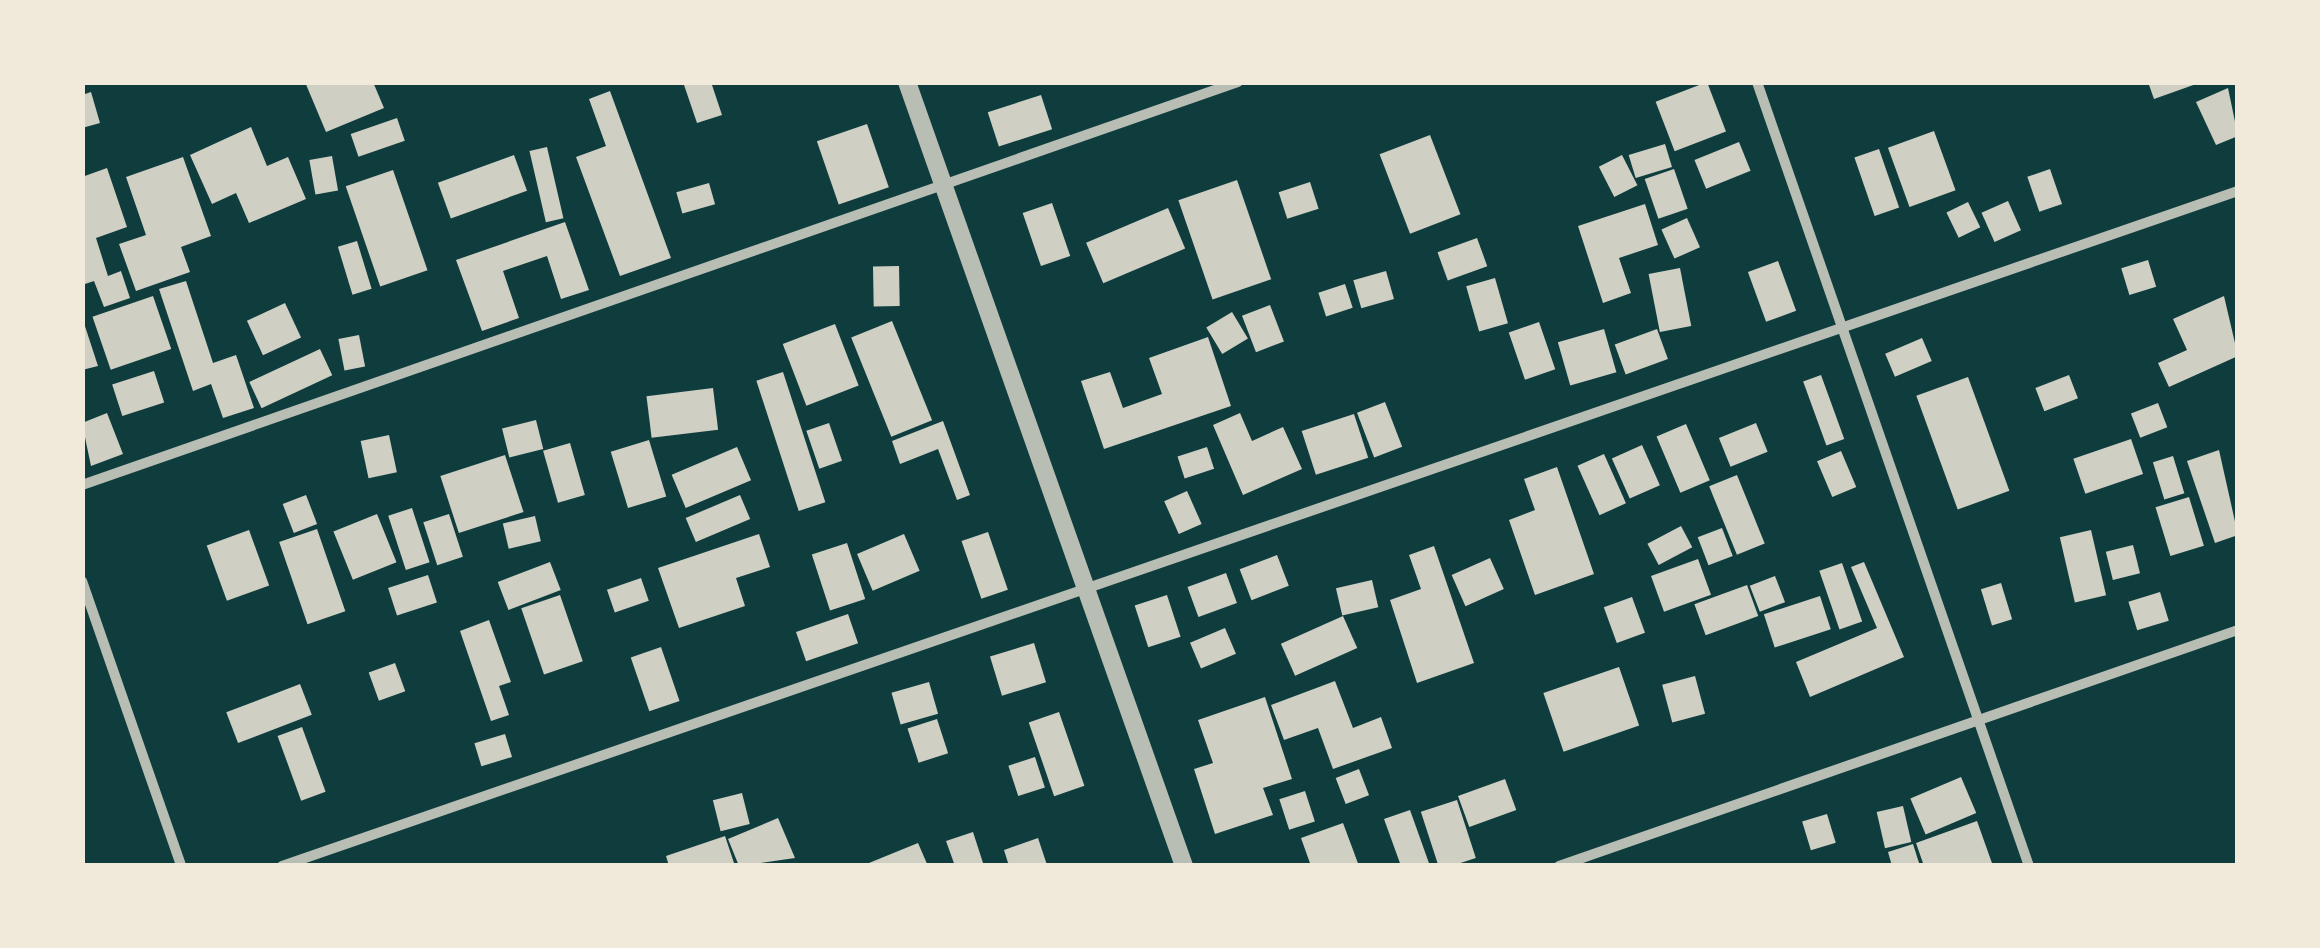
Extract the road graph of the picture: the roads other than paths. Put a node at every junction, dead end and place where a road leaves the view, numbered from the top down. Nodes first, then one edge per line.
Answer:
1 (907, 82) edge
2 (1238, 82) edge
3 (1757, 82) edge
4 (945, 185) junction
5 (2238, 192) edge
6 (1836, 323) junction
7 (82, 486) edge
8 (82, 581) edge
9 (1086, 586) junction
10 (2238, 630) edge
11 (1976, 721) junction
12 (181, 866) edge
13 (282, 866) edge
14 (1184, 866) edge
15 (1559, 866) edge
16 (2029, 866) edge

1 - 4 street
2 - 4 street
3 - 6 street
4 - 7 street
4 - 9 street
5 - 6 street
6 - 9 street
6 - 11 street
8 - 12 street
9 - 13 street
9 - 14 street
10 - 11 street
11 - 15 street
11 - 16 street

